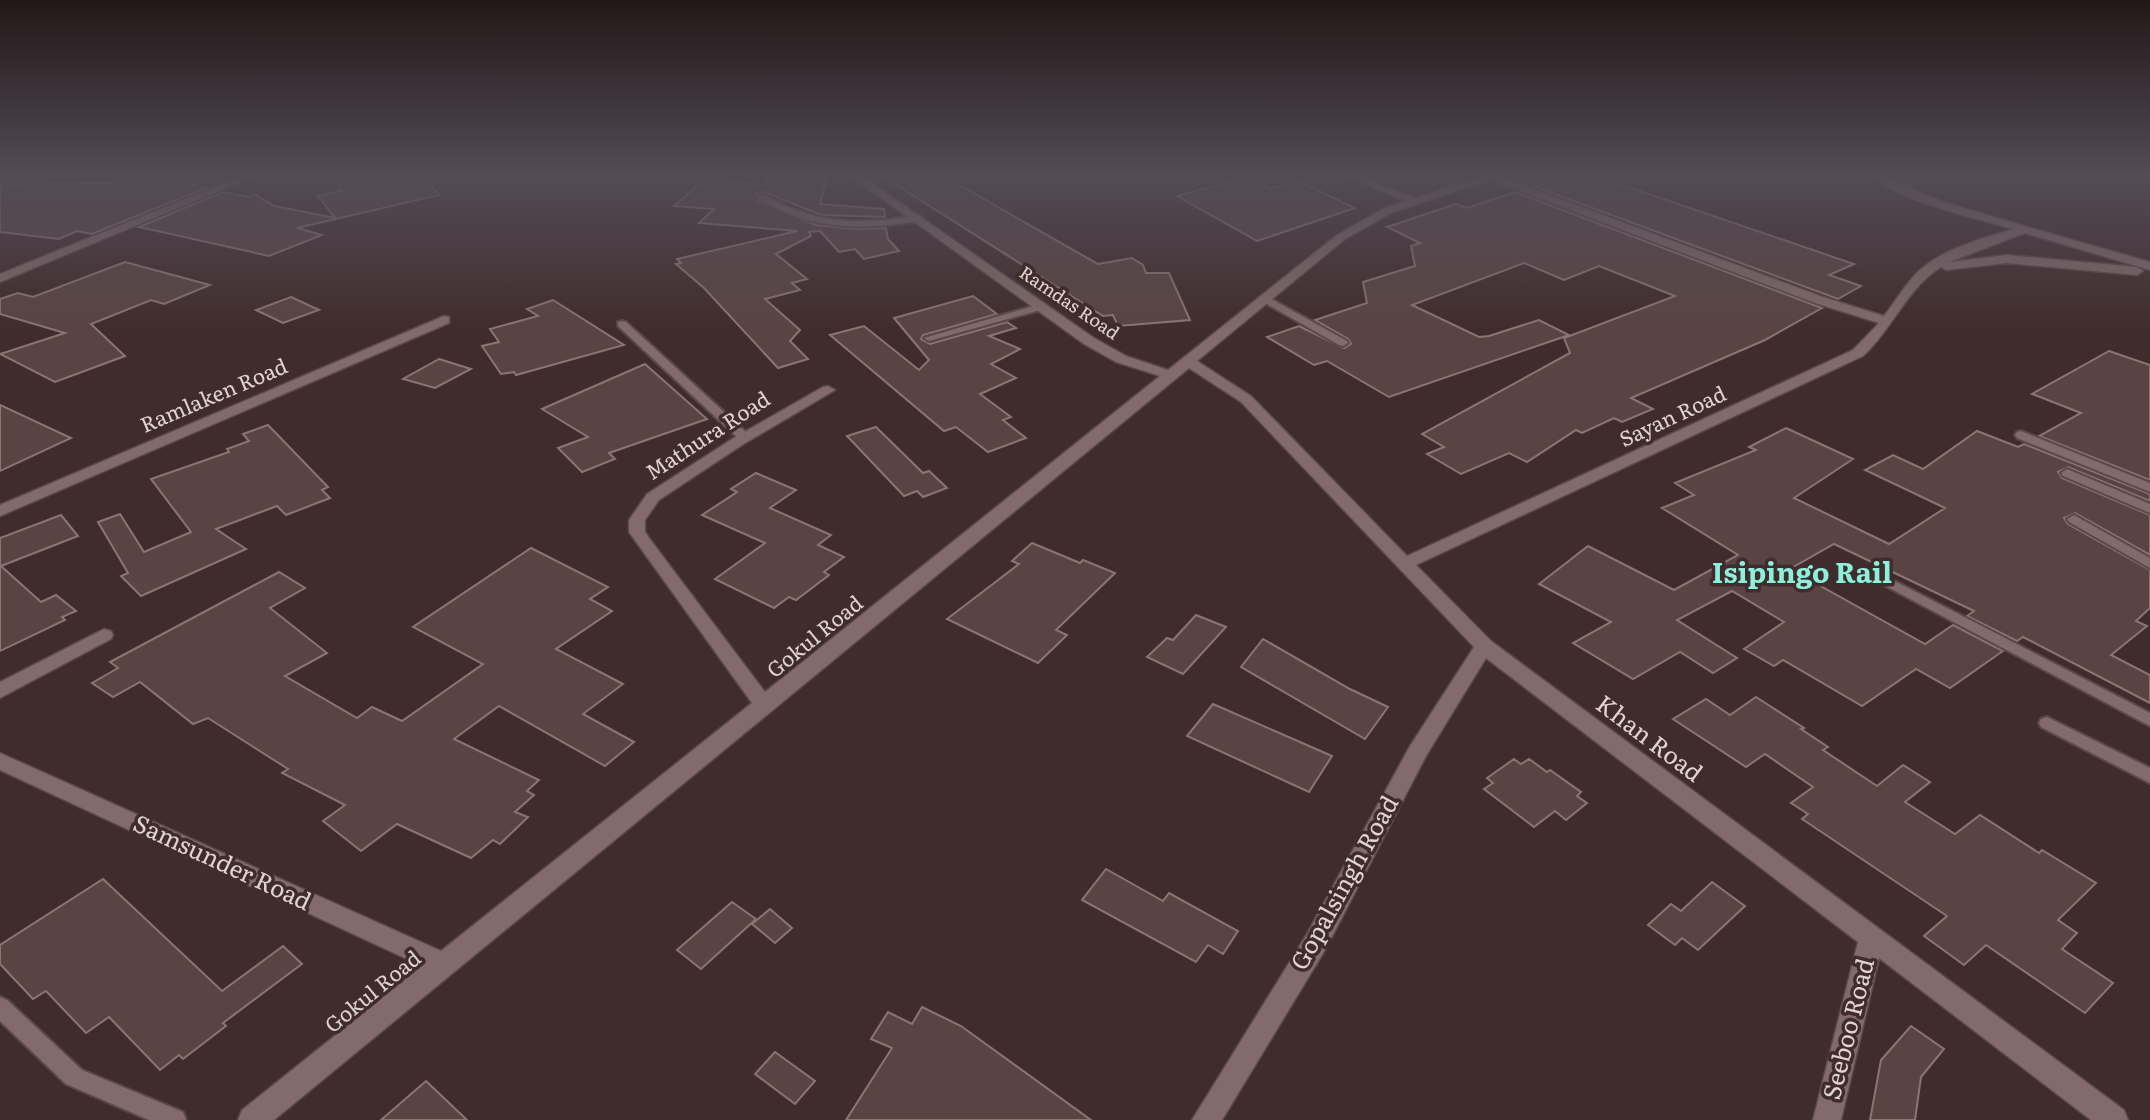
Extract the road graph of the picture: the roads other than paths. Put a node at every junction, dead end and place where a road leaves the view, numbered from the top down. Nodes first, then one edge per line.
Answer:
1 (127, 226) edge
2 (930, 226) edge
3 (1359, 226) edge
4 (1626, 226) edge
5 (2016, 226) edge
6 (2025, 229) junction
7 (2150, 266) edge
8 (1928, 269) junction
9 (2150, 273) edge
10 (0, 278) edge
11 (1264, 298) junction
12 (1040, 307) junction
13 (444, 320) dead end
14 (1886, 321) junction
15 (622, 324) dead end
16 (929, 338) dead end
17 (1343, 343) dead end
18 (1187, 361) junction
19 (1169, 375) junction
20 (828, 390) dead end
21 (2021, 435) dead end
22 (744, 437) junction
23 (2067, 473) dead end
24 (2150, 488) edge
25 (2150, 509) edge
26 (0, 511) edge
27 (2074, 519) dead end
28 (1403, 564) junction
29 (2150, 564) edge
30 (1885, 580) dead end
31 (104, 635) dead end
32 (1484, 646) junction
33 (0, 691) edge
34 (765, 706) junction
35 (2150, 720) edge
36 (2047, 723) dead end
37 (0, 761) edge
38 (2150, 776) edge
39 (1871, 939) junction
40 (443, 964) junction
41 (0, 1007) edge
42 (175, 1120) edge
43 (252, 1120) edge
44 (1206, 1120) edge
45 (1827, 1120) edge
46 (2114, 1120) edge

1 - 10 street
2 - 12 street, Ramdas Road
3 - 11 street, Gokul Road
4 - 14 street
5 - 6 street
6 - 7 street
6 - 8 street, Sayan Road
8 - 9 street
8 - 14 street, Sayan Road
11 - 17 lane
11 - 18 street, Gokul Road
12 - 16 lane
12 - 19 street, Ramdas Road
13 - 26 street, Ramlaken Road
14 - 28 street, Sayan Road
15 - 22 lane
18 - 19 street, Gokul Road
18 - 28 street, Khan Road
19 - 34 street, Gokul Road
20 - 22 street, Mathura Road
21 - 24 lane
22 - 34 street, Mathura Road
23 - 25 lane
27 - 29 lane
28 - 32 street, Khan Road
30 - 35 lane
31 - 33 street
32 - 39 street, Khan Road
32 - 44 street, Gopalsingh Road
34 - 40 street, Gokul Road
36 - 38 lane
37 - 40 street, Samsunder Road
39 - 45 street, Seeboo Road
39 - 46 street, Khan Road
40 - 43 street, Gokul Road
41 - 42 lane

